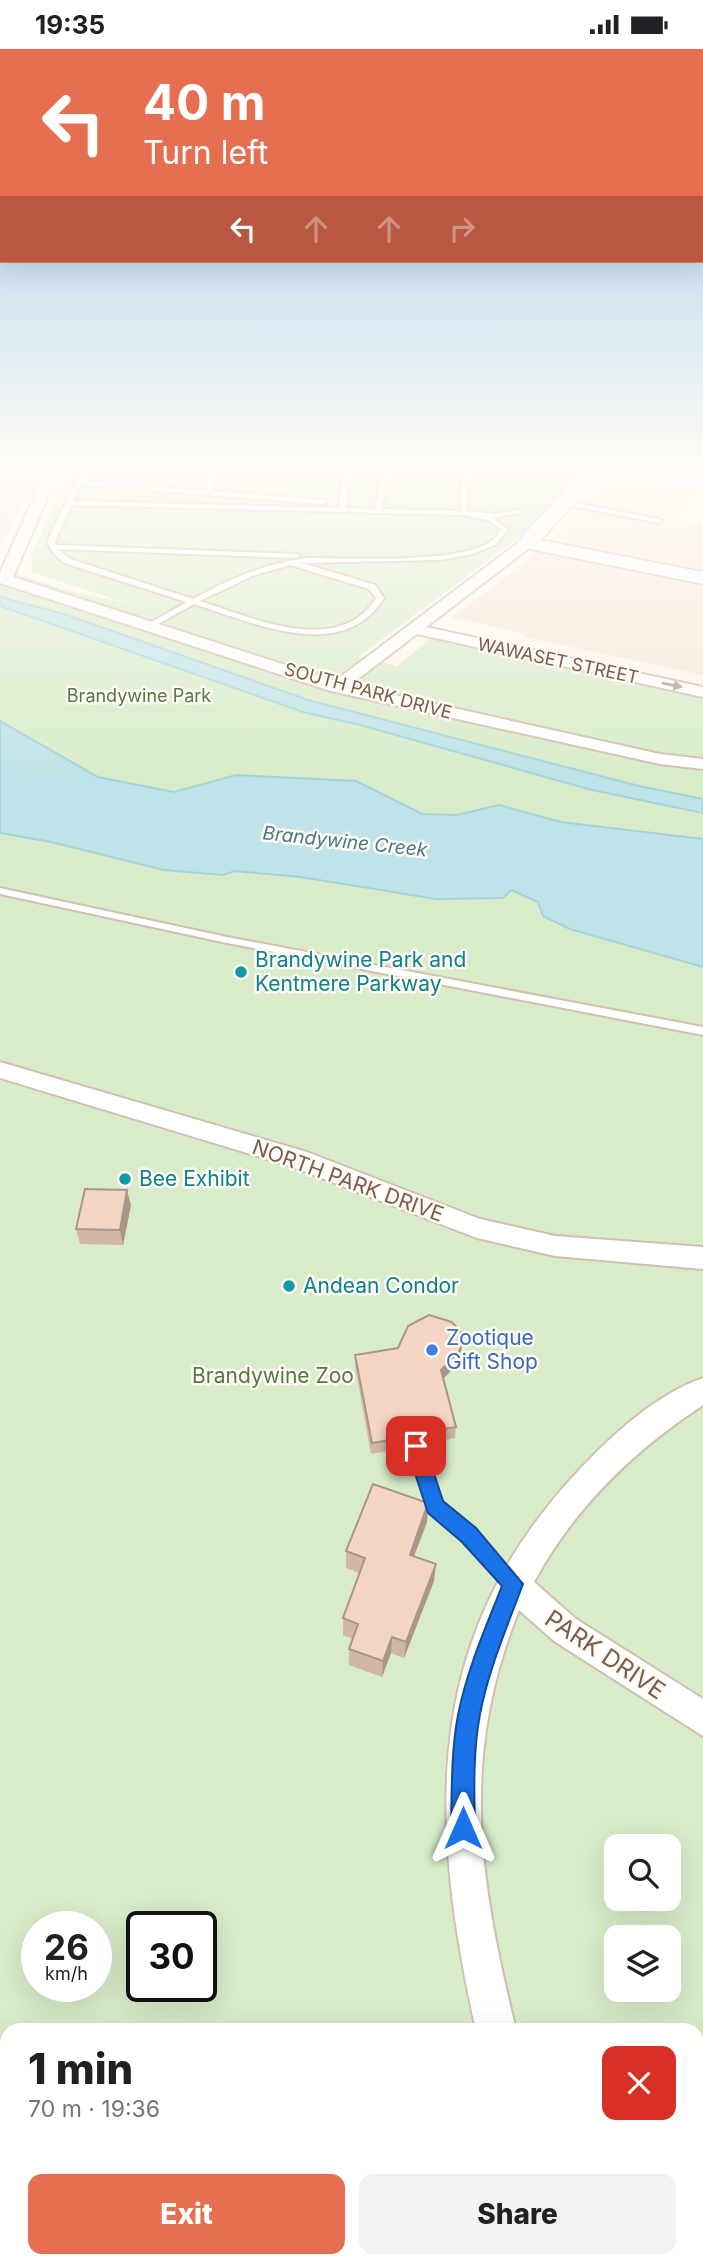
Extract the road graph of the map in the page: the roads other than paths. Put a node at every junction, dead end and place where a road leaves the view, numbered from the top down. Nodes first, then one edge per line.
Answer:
1 (94, 570) edge
2 (264, 570) edge
3 (314, 570) edge
4 (491, 570) edge
5 (667, 570) edge
6 (703, 578) edge
7 (2, 579) edge
8 (194, 601) junction
9 (151, 626) junction
10 (414, 629) junction
11 (337, 688) junction
12 (703, 692) edge
13 (703, 764) edge
14 (0, 891) edge
15 (703, 1031) edge
16 (0, 1070) edge
17 (703, 1258) edge
18 (703, 1390) edge
19 (416, 1446) dead end
20 (513, 1584) junction
21 (703, 1719) edge
22 (495, 2023) edge

1 - 8 lane
2 - 8 lane
3 - 8 lane
4 - 10 street
5 - 6 street
7 - 9 street, SOUTH PARK DRIVE
8 - 9 lane
9 - 11 street, SOUTH PARK DRIVE
10 - 11 street
10 -> 12 street, WAWASET STREET
11 - 13 street, SOUTH PARK DRIVE
14 - 15 lane
16 - 17 street, NORTH PARK DRIVE
18 - 20 street
19 - 20 lane
20 - 21 street, PARK DRIVE
20 - 22 street

